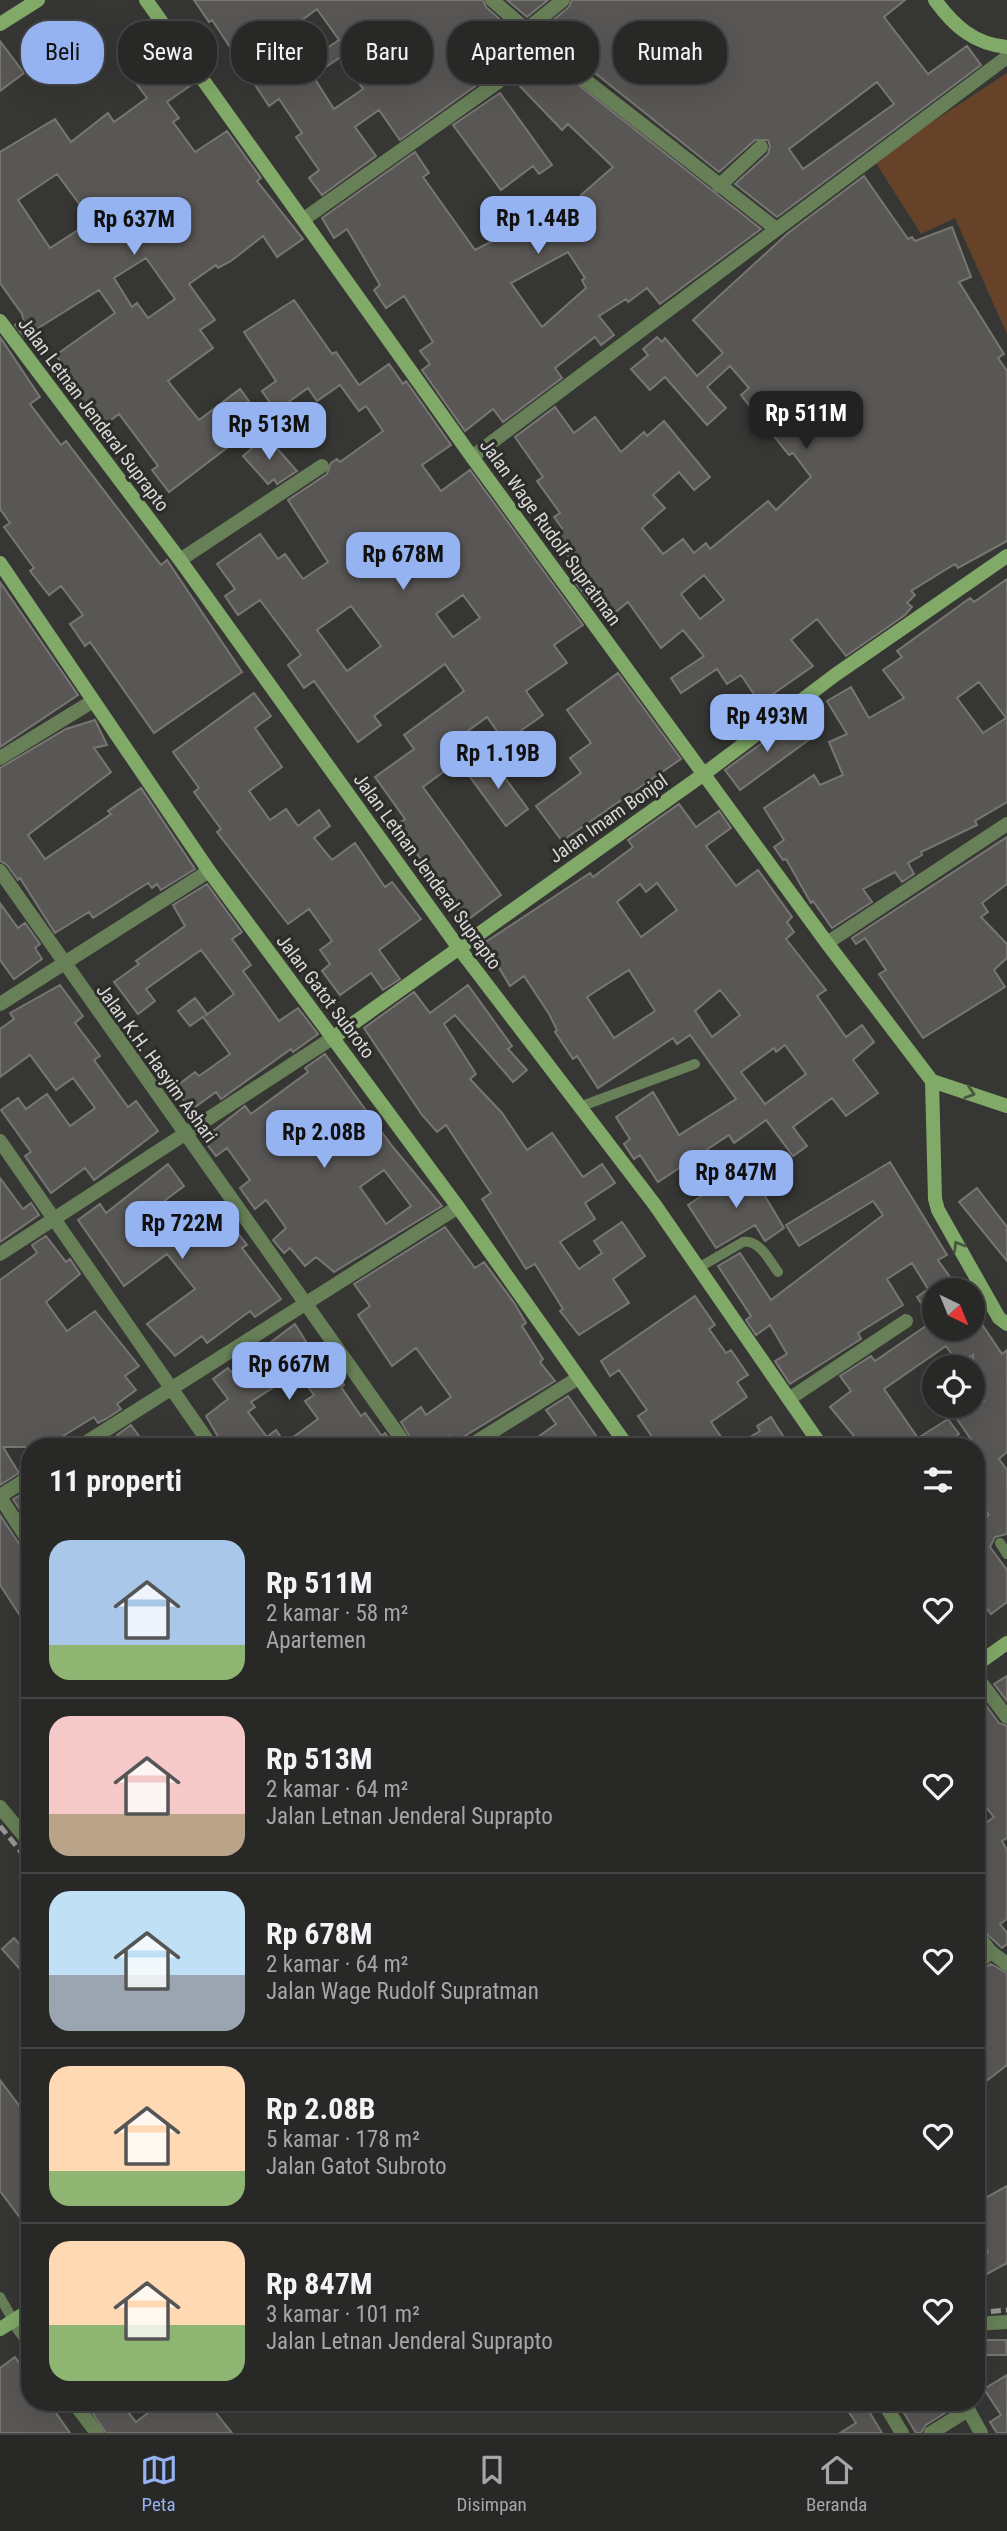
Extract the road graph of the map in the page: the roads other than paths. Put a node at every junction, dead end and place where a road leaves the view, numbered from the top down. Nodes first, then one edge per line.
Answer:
1 (38, 0) edge
2 (146, 0) edge
3 (492, 0) edge
4 (563, 0) edge
5 (935, 0) edge
6 (507, 21) edge
7 (538, 21) edge
8 (0, 24) edge
9 (1004, 54) edge
10 (495, 84) edge
11 (582, 84) edge
12 (761, 147) dead end
13 (719, 186) junction
14 (304, 219) junction
15 (768, 233) junction
16 (0, 321) edge
17 (472, 457) junction
18 (322, 466) dead end
19 (1007, 556) edge
20 (180, 560) junction
21 (0, 562) edge
22 (93, 701) junction
23 (0, 758) edge
24 (704, 774) junction
25 (1007, 824) edge
26 (209, 871) junction
27 (0, 872) edge
28 (827, 943) junction
29 (458, 947) junction
30 (63, 965) junction
31 (0, 1004) edge
32 (334, 1037) junction
33 (695, 1063) dead end
34 (932, 1081) junction
35 (582, 1106) junction
36 (1007, 1106) edge
37 (185, 1135) junction
38 (0, 1141) edge
39 (458, 1207) junction
40 (54, 1220) junction
41 (0, 1254) edge
42 (698, 1268) junction
43 (778, 1272) dead end
44 (304, 1306) junction
45 (906, 1321) dead end
46 (1007, 1324) edge
47 (579, 1378) junction
48 (170, 1388) junction
49 (789, 1399) junction
50 (93, 1438) edge
51 (206, 1438) edge
52 (400, 1438) edge
53 (482, 1438) edge
54 (622, 1438) edge
55 (816, 1438) edge
56 (21, 1483) edge
57 (0, 1496) edge
58 (21, 1529) edge
59 (1000, 1543) dead end
60 (1007, 1554) edge
61 (1007, 1643) edge
62 (985, 1659) edge
63 (985, 1688) edge
64 (1007, 1717) edge
65 (0, 1807) edge
66 (21, 1832) edge
67 (985, 1944) edge
68 (991, 1952) junction
69 (985, 1957) edge
70 (1007, 1964) edge
71 (0, 2297) edge
72 (21, 2315) edge
73 (13, 2320) junction
74 (1007, 2322) edge
75 (985, 2323) edge
76 (0, 2329) edge
77 (21, 2331) edge
78 (80, 2411) edge
79 (889, 2411) edge
80 (960, 2411) edge
81 (969, 2411) edge
82 (96, 2433) edge
83 (902, 2433) edge
84 (931, 2433) edge
85 (981, 2433) edge

1 - 8 street
2 - 14 street, Jalan Wage Rudolf Supratman
3 - 6 street
4 - 7 street
5 - 9 street
9 - 15 street
10 - 14 street
11 - 13 street
12 - 13 street
13 - 15 street
14 - 17 street, Jalan Wage Rudolf Supratman
15 - 17 street
16 - 20 street, Jalan Letnan Jenderal Suprapto
17 - 24 street, Jalan Wage Rudolf Supratman
18 - 20 street
19 - 24 street, Jalan Imam Bonjol
20 - 29 street, Jalan Letnan Jenderal Suprapto
21 - 22 street, Jalan Gatot Subroto
22 - 23 street
22 - 26 street, Jalan Gatot Subroto
24 - 28 street, Jalan Wage Rudolf Supratman
24 - 29 street, Jalan Imam Bonjol
25 - 28 street
26 - 30 street
26 - 32 street, Jalan Gatot Subroto
27 - 30 street, Jalan K.H. Hasyim Ashari
28 - 34 street, Jalan Wage Rudolf Supratman
29 - 32 street, Jalan Imam Bonjol
29 - 35 street, Jalan Letnan Jenderal Suprapto
30 - 31 street
30 - 37 street, Jalan K.H. Hasyim Ashari
32 - 37 street
32 - 39 street, Jalan Gatot Subroto
33 - 35 lane
34 -> 36 street
46 -> 34 street
35 - 42 street, Jalan Letnan Jenderal Suprapto
37 - 40 street
37 - 44 street, Jalan K.H. Hasyim Ashari
38 - 40 street
39 - 44 street
39 - 47 street, Jalan Gatot Subroto
40 - 41 street
40 - 48 street
42 - 43 lane
42 - 49 street, Jalan Letnan Jenderal Suprapto
44 - 48 street
44 - 52 street, Jalan K.H. Hasyim Ashari
45 - 49 street
47 - 53 street
47 - 54 street, Jalan Gatot Subroto
48 - 50 street
48 - 51 street
49 - 55 street, Jalan Letnan Jenderal Suprapto
56 - 57 street
57 - 58 street
59 - 60 lane
61 - 62 street
63 - 64 street
65 - 66 street
67 - 68 street
68 - 69 street
68 - 70 street
71 - 73 lane
72 - 73 street
73 - 76 street
73 - 77 street
74 - 75 street
78 - 82 street
79 - 83 street
80 - 84 street
81 - 85 street

